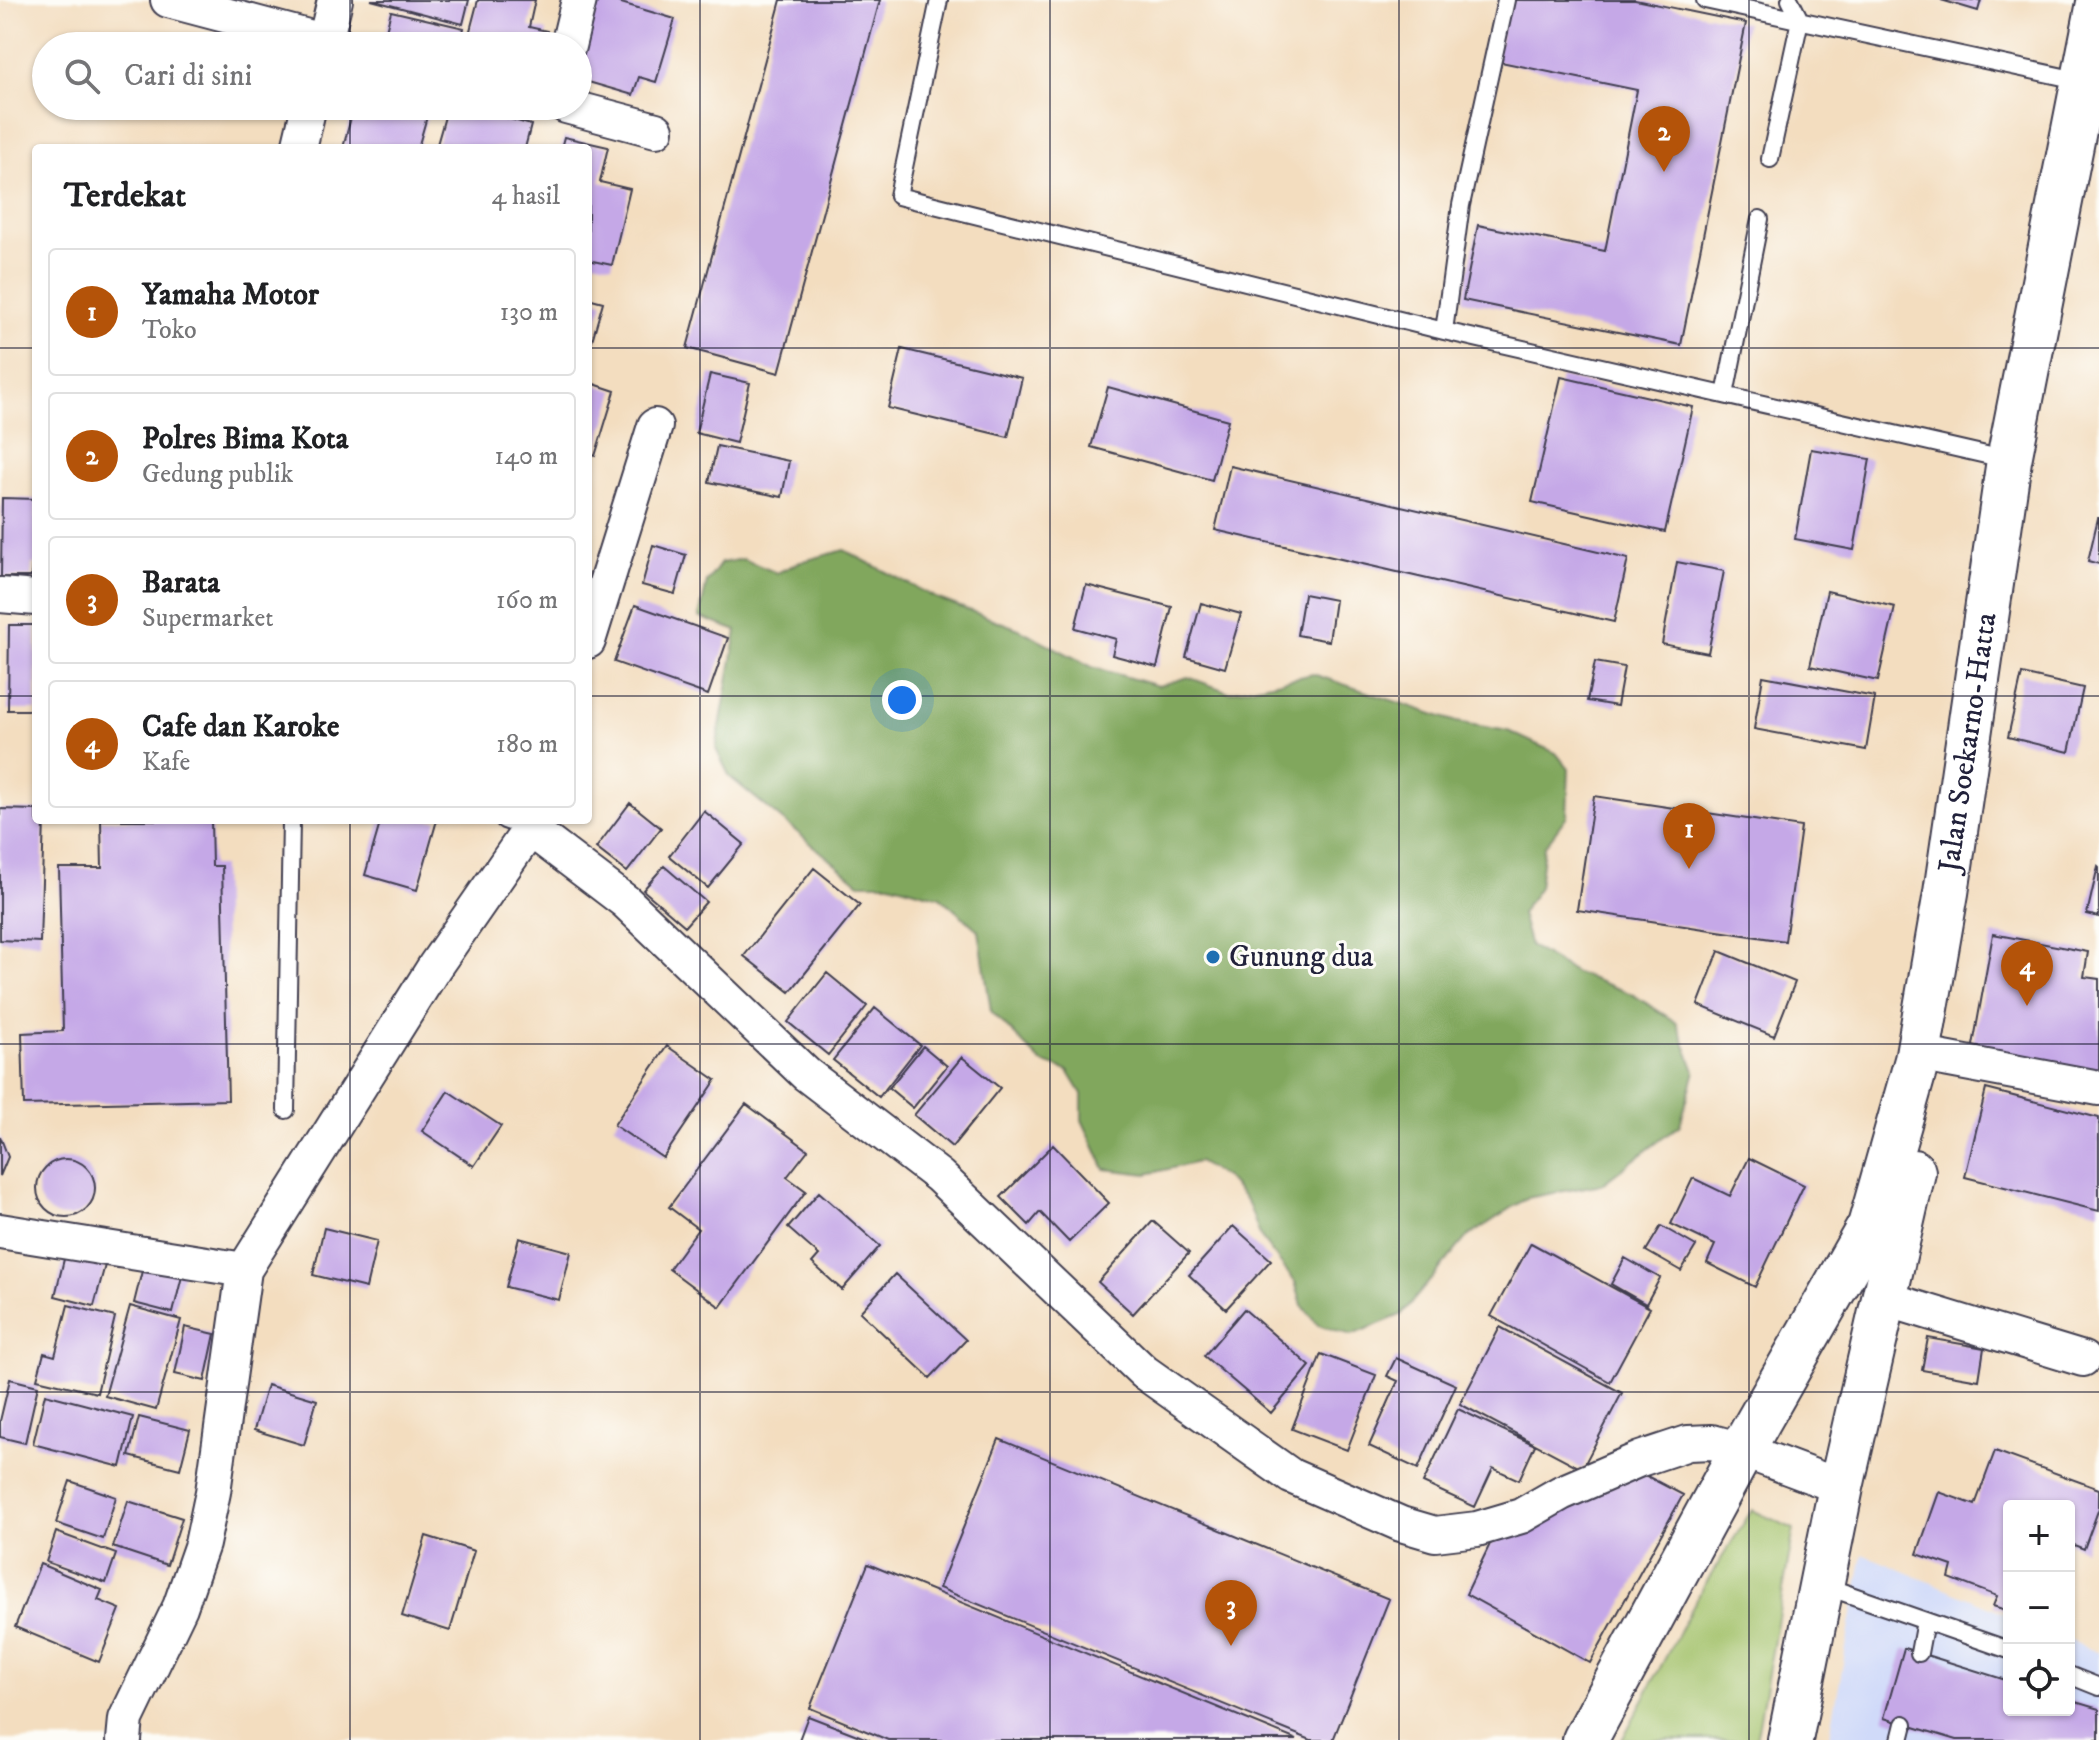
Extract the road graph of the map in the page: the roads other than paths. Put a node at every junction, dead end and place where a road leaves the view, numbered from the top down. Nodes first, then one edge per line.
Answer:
1 (168, 0) edge
2 (335, 0) edge
3 (579, 0) edge
4 (939, 0) edge
5 (1506, 0) edge
6 (1705, 0) edge
7 (1790, 0) edge
8 (2099, 3) edge
9 (1800, 20) junction
10 (284, 32) edge
11 (332, 32) edge
12 (571, 32) edge
13 (2083, 81) junction
14 (592, 113) edge
15 (306, 120) edge
16 (2099, 123) edge
17 (656, 130) dead end
18 (300, 144) edge
19 (1770, 159) dead end
20 (1760, 219) dead end
21 (2057, 270) junction
22 (1444, 331) junction
23 (1725, 395) junction
24 (655, 426) dead end
25 (2020, 462) junction
26 (0, 595) edge
27 (32, 598) edge
28 (592, 628) edge
29 (291, 824) edge
30 (521, 824) edge
31 (523, 824) edge
32 (1939, 1058) junction
33 (2099, 1088) edge
34 (286, 1110) dead end
35 (0, 1231) edge
36 (244, 1270) junction
37 (1883, 1298) junction
38 (2083, 1359) dead end
39 (1742, 1450) junction
40 (1841, 1487) junction
41 (1821, 1585) junction
42 (1925, 1621) junction
43 (2003, 1648) edge
44 (1919, 1653) dead end
45 (2075, 1677) edge
46 (2099, 1687) edge
47 (124, 1740) edge
48 (1585, 1740) edge
49 (1790, 1740) edge

1 - 10 street
2 - 11 street
3 - 12 street
4 - 22 lane
5 - 22 lane
6 - 9 lane
7 - 9 lane
8 - 13 highway, Jalan Soekarno-Hatta
9 - 13 lane
9 - 19 lane
13 - 21 highway, Jalan Soekarno-Hatta
14 - 17 street
15 - 18 street
16 - 21 highway, Jalan Soekarno-Hatta
20 - 23 lane
21 - 25 highway, Jalan Soekarno-Hatta
22 - 23 lane
23 - 25 lane
24 - 28 street
25 - 32 highway, Jalan Soekarno-Hatta
25 - 39 highway, Jalan Soekarno-Hatta
26 - 27 street
29 - 34 lane
30 - 36 street
31 - 39 street
32 - 33 street
32 - 37 highway, Jalan Soekarno-Hatta
35 - 36 street
36 - 47 street
37 - 38 street
37 - 40 highway, Jalan Soekarno-Hatta
39 - 40 street
39 - 48 highway, Jalan Soekarno-Hatta
40 - 41 highway, Jalan Soekarno-Hatta
41 - 42 lane
41 - 49 highway, Jalan Soekarno-Hatta
42 - 43 lane
42 - 44 lane
45 - 46 lane

